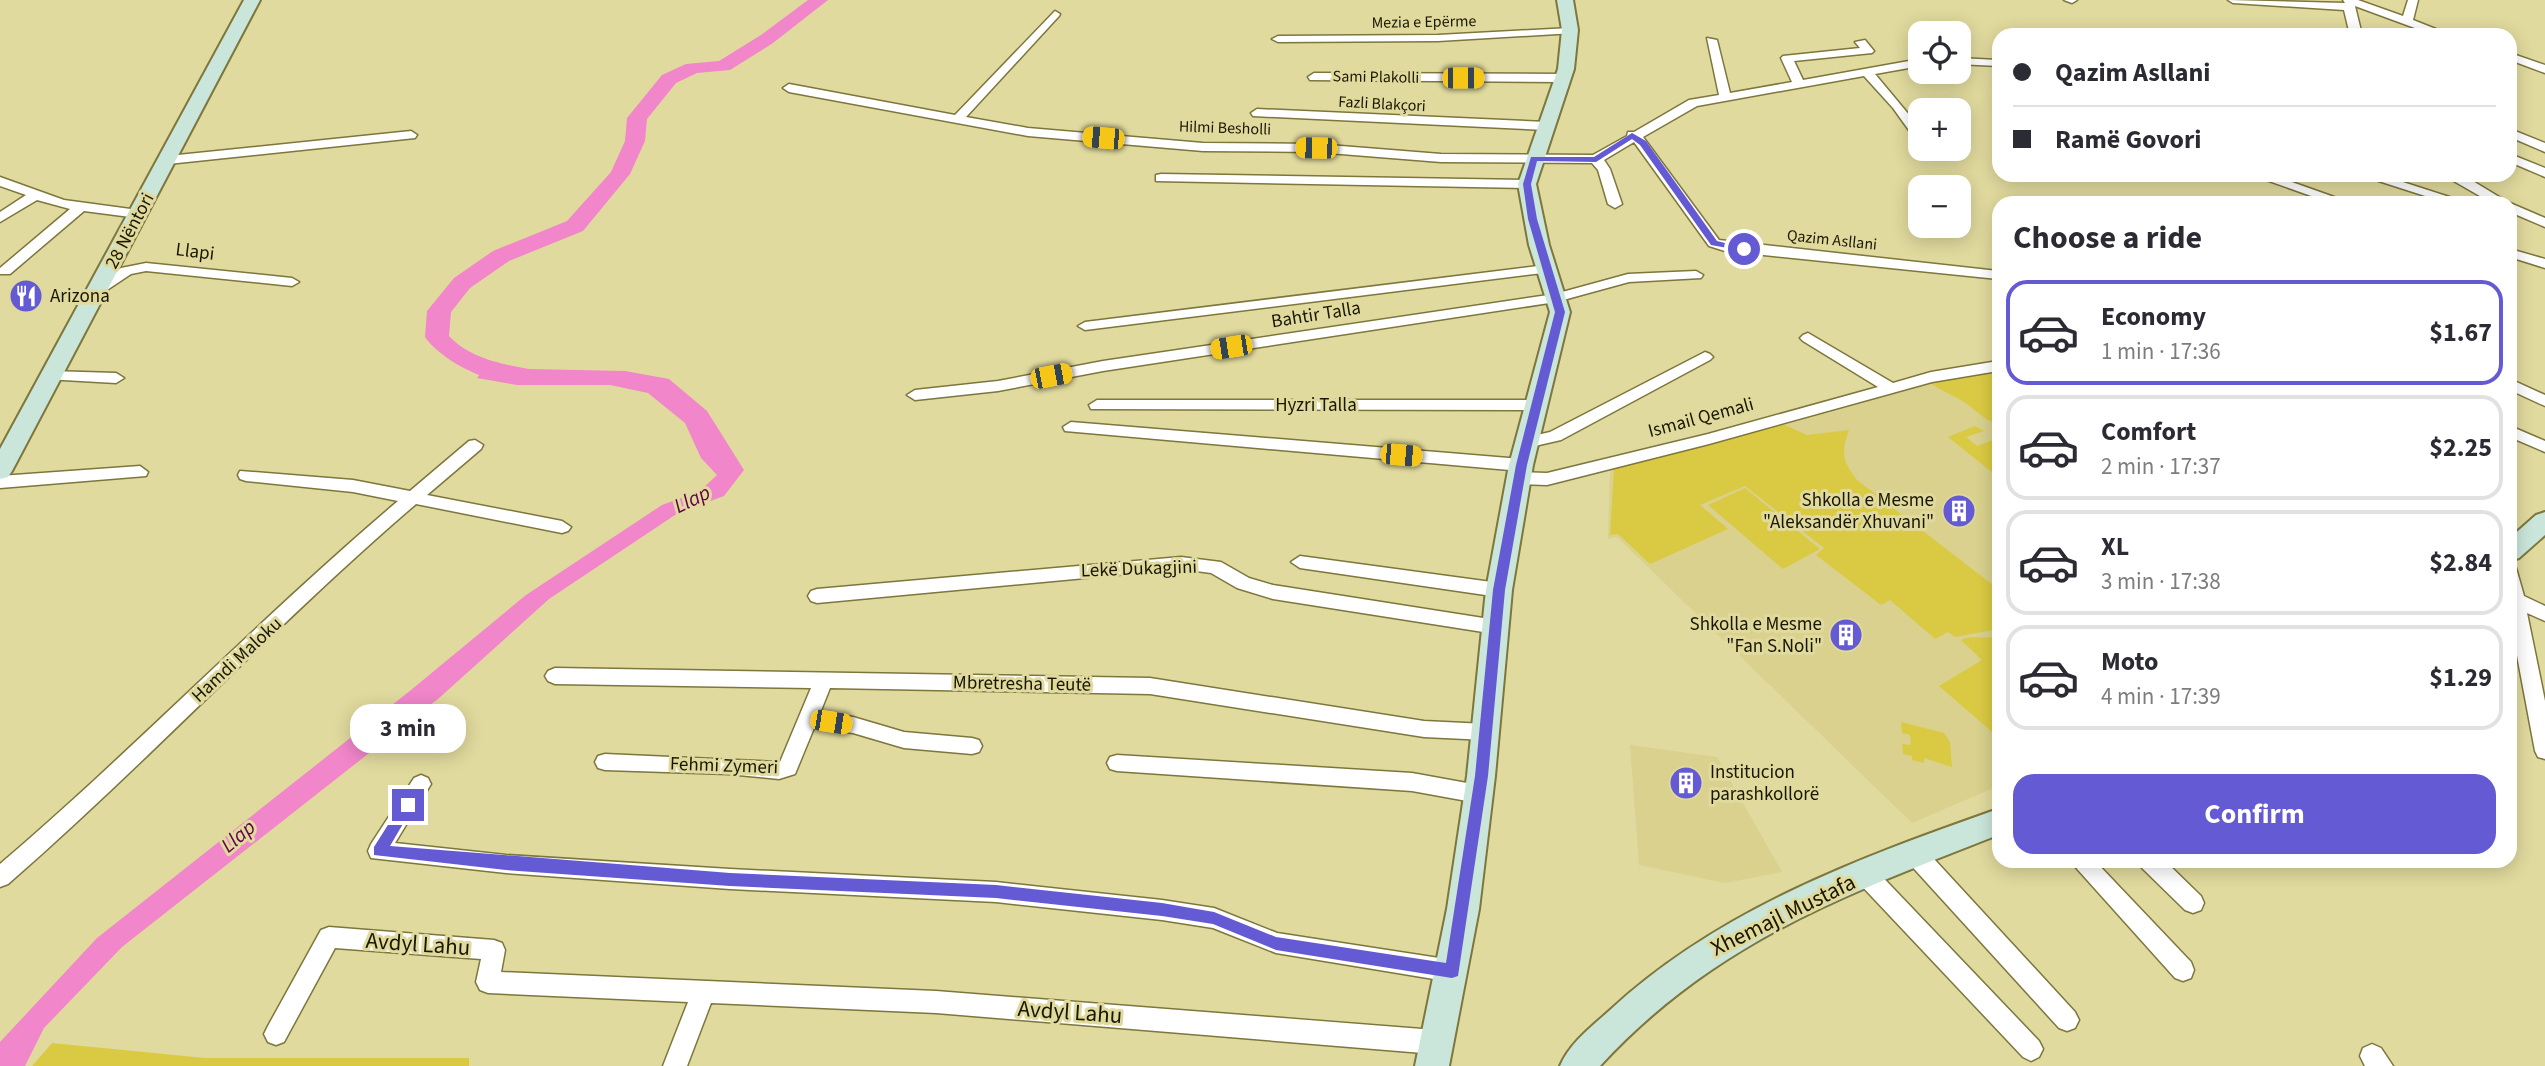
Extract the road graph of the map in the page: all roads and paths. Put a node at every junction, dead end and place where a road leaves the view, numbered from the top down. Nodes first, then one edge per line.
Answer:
1 (251, 0) edge
2 (1565, 0) edge
3 (2233, 0) edge
4 (2413, 0) edge
5 (2349, 3) edge
6 (1055, 14) dead end
7 (2407, 22) junction
8 (2354, 28) edge
9 (2425, 28) edge
10 (1570, 31) junction
11 (1279, 39) dead end
12 (1711, 40) dead end
13 (1861, 42) dead end
14 (2517, 59) edge
15 (1971, 62) edge
16 (1992, 63) edge
17 (1908, 64) edge
18 (2545, 69) edge
19 (1867, 72) junction
20 (1314, 76) dead end
21 (1564, 78) junction
22 (1798, 82) junction
23 (789, 88) dead end
24 (1724, 96) junction
25 (1257, 113) dead end
26 (958, 120) junction
27 (1908, 120) edge
28 (1547, 126) junction
29 (411, 135) dead end
30 (1632, 135) junction
31 (2517, 136) edge
32 (2545, 148) edge
33 (1534, 159) junction
34 (1596, 159) junction
35 (168, 160) junction
36 (2517, 161) edge
37 (2545, 173) edge
38 (1161, 178) dead end
39 (0, 181) edge
40 (2280, 182) edge
41 (2390, 182) edge
42 (2466, 182) edge
43 (1527, 184) junction
44 (37, 194) junction
45 (2323, 196) edge
46 (2438, 196) edge
47 (2490, 196) edge
48 (1615, 204) dead end
49 (81, 208) junction
50 (2517, 209) edge
51 (138, 214) junction
52 (0, 218) edge
53 (2545, 223) edge
54 (2517, 255) edge
55 (2545, 264) edge
56 (1546, 269) junction
57 (5, 271) dead end
58 (1992, 274) edge
59 (1696, 275) dead end
60 (292, 282) dead end
61 (99, 289) junction
62 (1556, 298) junction
63 (1085, 326) dead end
64 (1808, 338) dead end
65 (1705, 357) dead end
66 (1992, 367) edge
67 (50, 376) junction
68 (116, 378) dead end
69 (2517, 387) edge
70 (1891, 388) junction
71 (915, 395) dead end
72 (2545, 401) edge
73 (1097, 405) dead end
74 (1535, 405) junction
75 (1071, 427) dead end
76 (2517, 434) edge
77 (475, 445) dead end
78 (2545, 447) edge
79 (1522, 462) junction
80 (0, 471) edge
81 (140, 472) dead end
82 (246, 475) dead end
83 (0, 482) edge
84 (414, 498) junction
85 (2545, 521) edge
86 (562, 527) dead end
87 (2517, 546) edge
88 (1300, 562) dead end
89 (1499, 590) junction
90 (817, 596) dead end
91 (2517, 600) edge
92 (2517, 605) edge
93 (2545, 614) edge
94 (1496, 627) junction
95 (555, 676) dead end
96 (823, 681) junction
97 (809, 719) junction
98 (1486, 732) junction
99 (972, 746) dead end
100 (2545, 751) edge
101 (605, 762) dead end
102 (1117, 763) dead end
103 (421, 783) dead end
104 (1478, 794) junction
105 (1992, 824) edge
106 (1915, 854) junction
107 (2088, 868) edge
108 (2157, 868) edge
109 (1864, 874) junction
110 (0, 877) edge
111 (2193, 903) dead end
112 (2183, 970) dead end
113 (1452, 971) junction
114 (704, 991) junction
115 (2067, 1020) dead end
116 (276, 1034) dead end
117 (2031, 1049) dead end
118 (1433, 1054) edge
119 (675, 1066) edge
120 (1577, 1066) edge

1 - 35 street, 28 Nëntori
2 - 10 street
3 - 5 street
4 - 7 street
5 - 7 street
5 - 8 street
6 - 26 street
7 - 9 street
10 - 11 street, Mezia e Epërme
10 - 21 street
12 - 24 street
13 - 22 street
14 - 18 street
15 - 16 street
17 - 19 street
19 - 22 street
19 - 27 street
20 - 21 street, Sami Plakolli
21 - 28 street
22 - 24 street
23 - 26 street, Hilmi Besholli
24 - 30 street
25 - 28 street, Fazli Blakçori
26 - 33 street, Hilmi Besholli
28 - 33 street
29 - 35 street
30 - 34 street
30 - 58 street, Qazim Asllani
31 - 32 street
33 - 34 street, Hilmi Besholli
33 - 43 street
34 - 48 street
35 - 51 street, 28 Nëntori
36 - 37 street
38 - 43 street
39 - 44 street
40 - 45 street
41 - 46 street
42 - 47 street
43 - 56 street
44 - 49 street
44 - 52 street
49 - 51 street
49 - 57 street
50 - 53 street
51 - 61 street, 28 Nëntori
54 - 55 street
56 - 62 street
56 - 63 street
59 - 62 street
60 - 61 street, Llapi
61 - 67 street, 28 Nëntori
62 - 71 street, Bahtir Talla
62 - 74 street
64 - 70 street
65 - 79 street
66 - 70 street, Ismail Qemali
67 - 68 street
67 - 80 street, 28 Nëntori
69 - 72 street
70 - 79 street, Ismail Qemali
73 - 74 street, Hyzri Talla
74 - 79 street
75 - 79 street
76 - 78 street
77 - 84 street, Hamdi Maloku
79 - 89 street
81 - 83 street
82 - 84 street
84 - 86 street
84 - 110 street, Hamdi Maloku
85 - 87 street
88 - 89 street
89 - 94 street
90 - 94 street, Lekë Dukagjini
91 - 93 street
92 - 100 street
94 - 98 street
95 - 96 street, Mbretresha Teutë
96 - 97 street, Fehmi Zymeri
96 - 98 street, Mbretresha Teutë
97 - 99 street
97 - 101 street, Fehmi Zymeri
98 - 104 street
102 - 104 street
103 - 113 street
104 - 113 street
105 - 106 street, Xhemajl Mustafa
106 - 109 street, Xhemajl Mustafa
106 - 115 street
107 - 112 street
108 - 111 street
109 - 117 street, Xhemajl Mustafa
109 - 120 street, Xhemajl Mustafa
113 - 118 street
114 - 116 street, Avdyl Lahu
114 - 118 street, Avdyl Lahu
114 - 119 street

